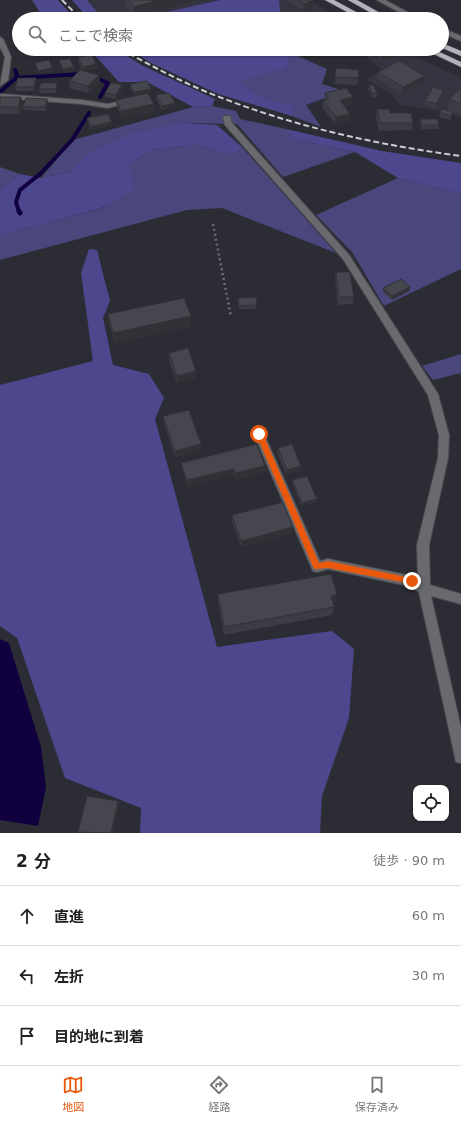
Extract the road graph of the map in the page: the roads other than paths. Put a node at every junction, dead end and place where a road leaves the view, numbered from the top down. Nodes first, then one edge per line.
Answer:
1 (328, 0) edge
2 (352, 0) edge
3 (380, 0) edge
4 (351, 12) edge
5 (374, 12) edge
6 (403, 12) edge
7 (449, 33) edge
8 (0, 39) edge
9 (461, 39) edge
10 (449, 48) edge
11 (461, 54) edge
12 (443, 56) edge
13 (461, 64) edge
14 (0, 84) edge
15 (1, 96) edge
16 (130, 101) edge
17 (227, 118) dead end
18 (259, 434) dead end
19 (424, 589) junction
20 (461, 599) edge
21 (461, 757) edge

1 - 4 highway
2 - 5 highway
3 - 6 street
7 - 9 street
8 - 14 street
10 - 11 highway
12 - 13 highway
15 - 16 street
17 - 19 street
18 - 19 street
19 - 20 street
19 - 21 street

